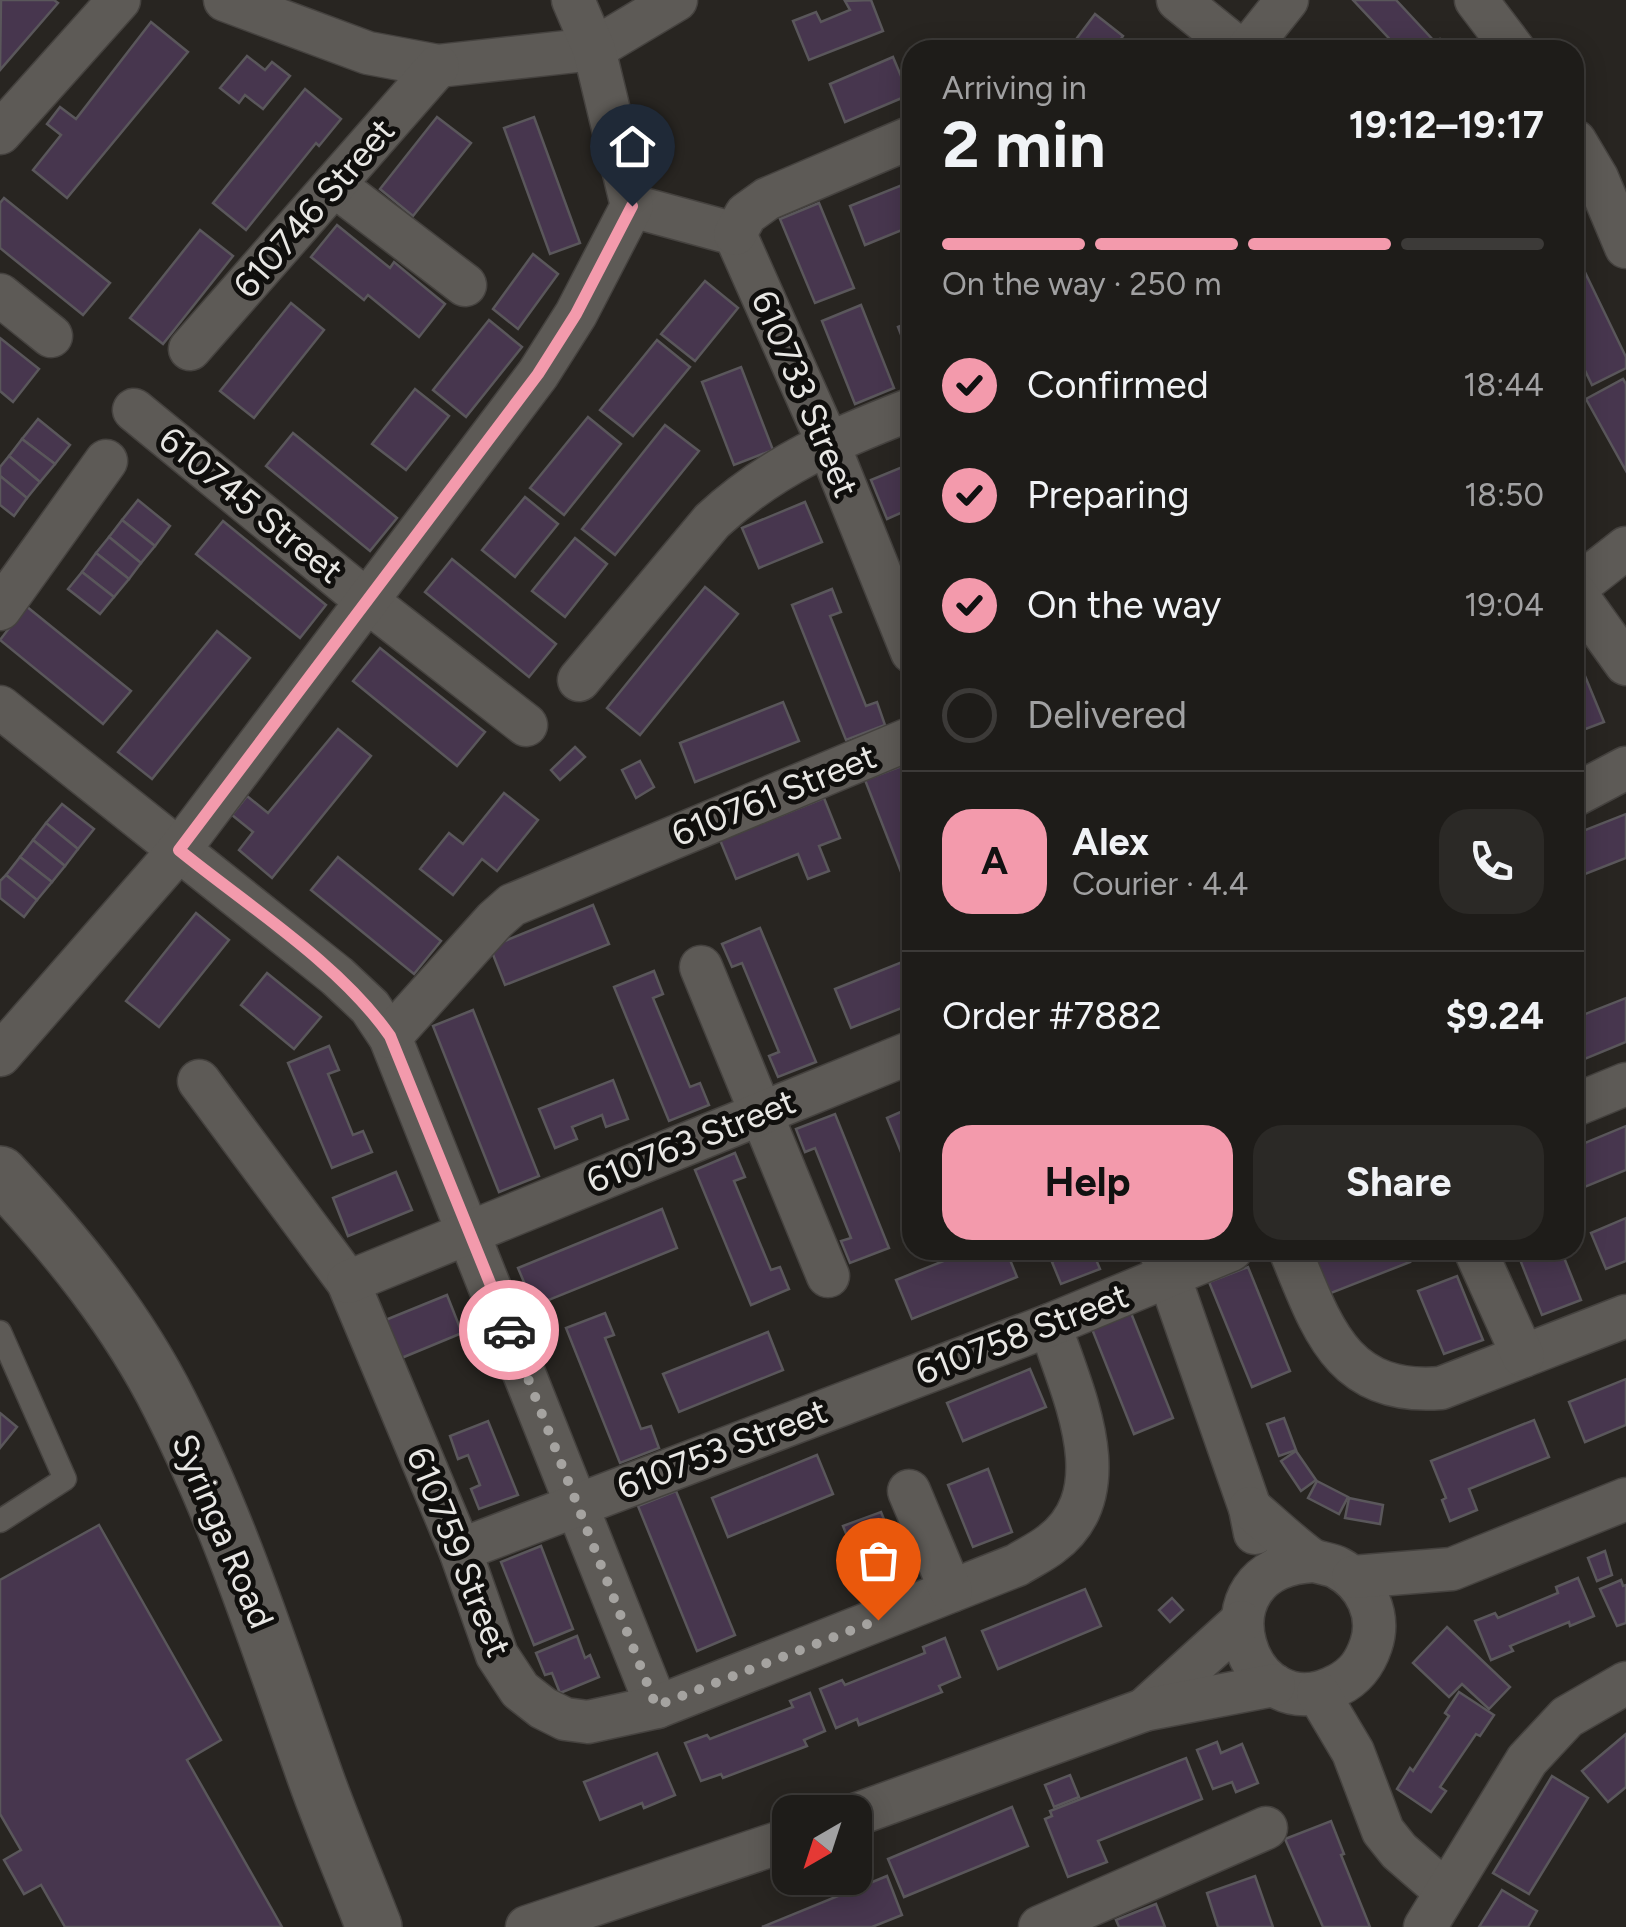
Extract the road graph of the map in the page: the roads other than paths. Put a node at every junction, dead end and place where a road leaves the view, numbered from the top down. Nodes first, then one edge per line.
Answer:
1 (119, 0) edge
2 (225, 0) edge
3 (574, 0) edge
4 (676, 0) edge
5 (1178, 0) edge
6 (1287, 0) edge
7 (1476, 0) edge
8 (1231, 40) edge
9 (1253, 40) edge
10 (1506, 40) edge
11 (594, 49) junction
12 (438, 66) junction
13 (0, 134) edge
14 (902, 141) edge
15 (1584, 157) edge
16 (334, 185) junction
17 (632, 206) junction
18 (735, 234) junction
19 (1626, 247) edge
20 (464, 285) dead end
21 (0, 295) edge
22 (50, 336) dead end
23 (190, 350) dead end
24 (134, 410) dead end
25 (902, 413) edge
26 (827, 442) junction
27 (106, 461) dead end
28 (1626, 548) edge
29 (1584, 583) edge
30 (368, 601) junction
31 (1584, 603) edge
32 (0, 609) edge
33 (902, 627) edge
34 (1626, 664) edge
35 (580, 680) dead end
36 (0, 708) edge
37 (526, 725) dead end
38 (902, 742) edge
39 (1626, 768) edge
40 (1584, 790) edge
41 (179, 850) junction
42 (701, 967) dead end
43 (390, 1036) junction
44 (0, 1055) edge
45 (902, 1056) edge
46 (199, 1081) dead end
47 (1626, 1084) edge
48 (1584, 1102) edge
49 (763, 1112) junction
50 (0, 1174) edge
51 (470, 1231) junction
52 (1294, 1260) edge
53 (1480, 1260) edge
54 (1165, 1263) edge
55 (828, 1276) dead end
56 (348, 1282) junction
57 (1626, 1316) edge
58 (1050, 1325) junction
59 (0, 1332) edge
60 (1523, 1356) junction
61 (872, 1392) joint
62 (909, 1491) dead end
63 (1626, 1499) edge
64 (577, 1504) junction
65 (1250, 1508) junction
66 (0, 1521) edge
67 (460, 1550) junction
68 (1313, 1561) junction
69 (1452, 1570) junction
70 (1353, 1577) junction
71 (1262, 1578) junction
72 (951, 1590) junction
73 (1241, 1622) junction
74 (1370, 1649) junction
75 (1626, 1682) edge
76 (1274, 1685) junction
77 (1318, 1694) junction
78 (656, 1706) junction
79 (1144, 1710) junction
80 (1353, 1752) junction
81 (872, 1809) edge
82 (1266, 1828) dead end
83 (772, 1845) edge
84 (1435, 1910) edge
85 (1068, 1922) edge
86 (374, 1927) edge
87 (527, 1927) edge

1 - 13 street
2 - 12 street
3 - 11 street
4 - 11 street
5 - 8 street
6 - 9 street
7 - 10 street
11 - 12 street
11 - 17 street
12 - 16 street, 610746 Street
14 - 18 street
15 - 19 street
16 - 20 street
16 - 23 street, 610746 Street
17 - 18 street
17 - 30 street
18 - 26 street, 610733 Street
21 - 22 street
24 - 30 street, 610745 Street
25 - 26 street
26 - 33 street, 610733 Street
26 - 35 street
27 - 32 street
28 - 29 street
30 - 37 street, 610745 Street
30 - 41 street
31 - 34 street
36 - 41 street
38 - 43 street, 610761 Street
39 - 40 street
41 - 43 street
41 - 44 street
42 - 49 street
43 - 51 street
45 - 49 street, 610763 Street
46 - 56 street, 610759 Street
47 - 48 street
49 - 51 street, 610763 Street
49 - 55 street
50 - 86 street, Syringa Road
51 - 56 street, 610763 Street
51 - 64 street
52 - 60 street
53 - 60 street
54 - 58 street, 610758 Street
54 - 65 street
56 - 67 street, 610759 Street
57 - 60 street
58 - 61 street, 610758 Street
58 - 72 street, 610759 Street
59 - 66 lane
61 - 64 street, 610753 Street
62 - 72 street
63 - 69 street
64 - 67 street, 610753 Street
64 - 78 street
65 - 68 street
65 - 71 street
67 - 78 street, 610759 Street
68 - 70 street
68 - 71 street
69 - 70 street
69 - 74 street
70 - 74 street
71 - 73 street
72 - 78 street, 610759 Street
73 - 76 street
73 - 79 street
74 - 77 street
74 - 80 street
75 - 84 street
76 - 77 street
76 - 79 street
77 - 80 street
79 - 81 street
80 - 84 street
82 - 85 street
83 - 87 street

